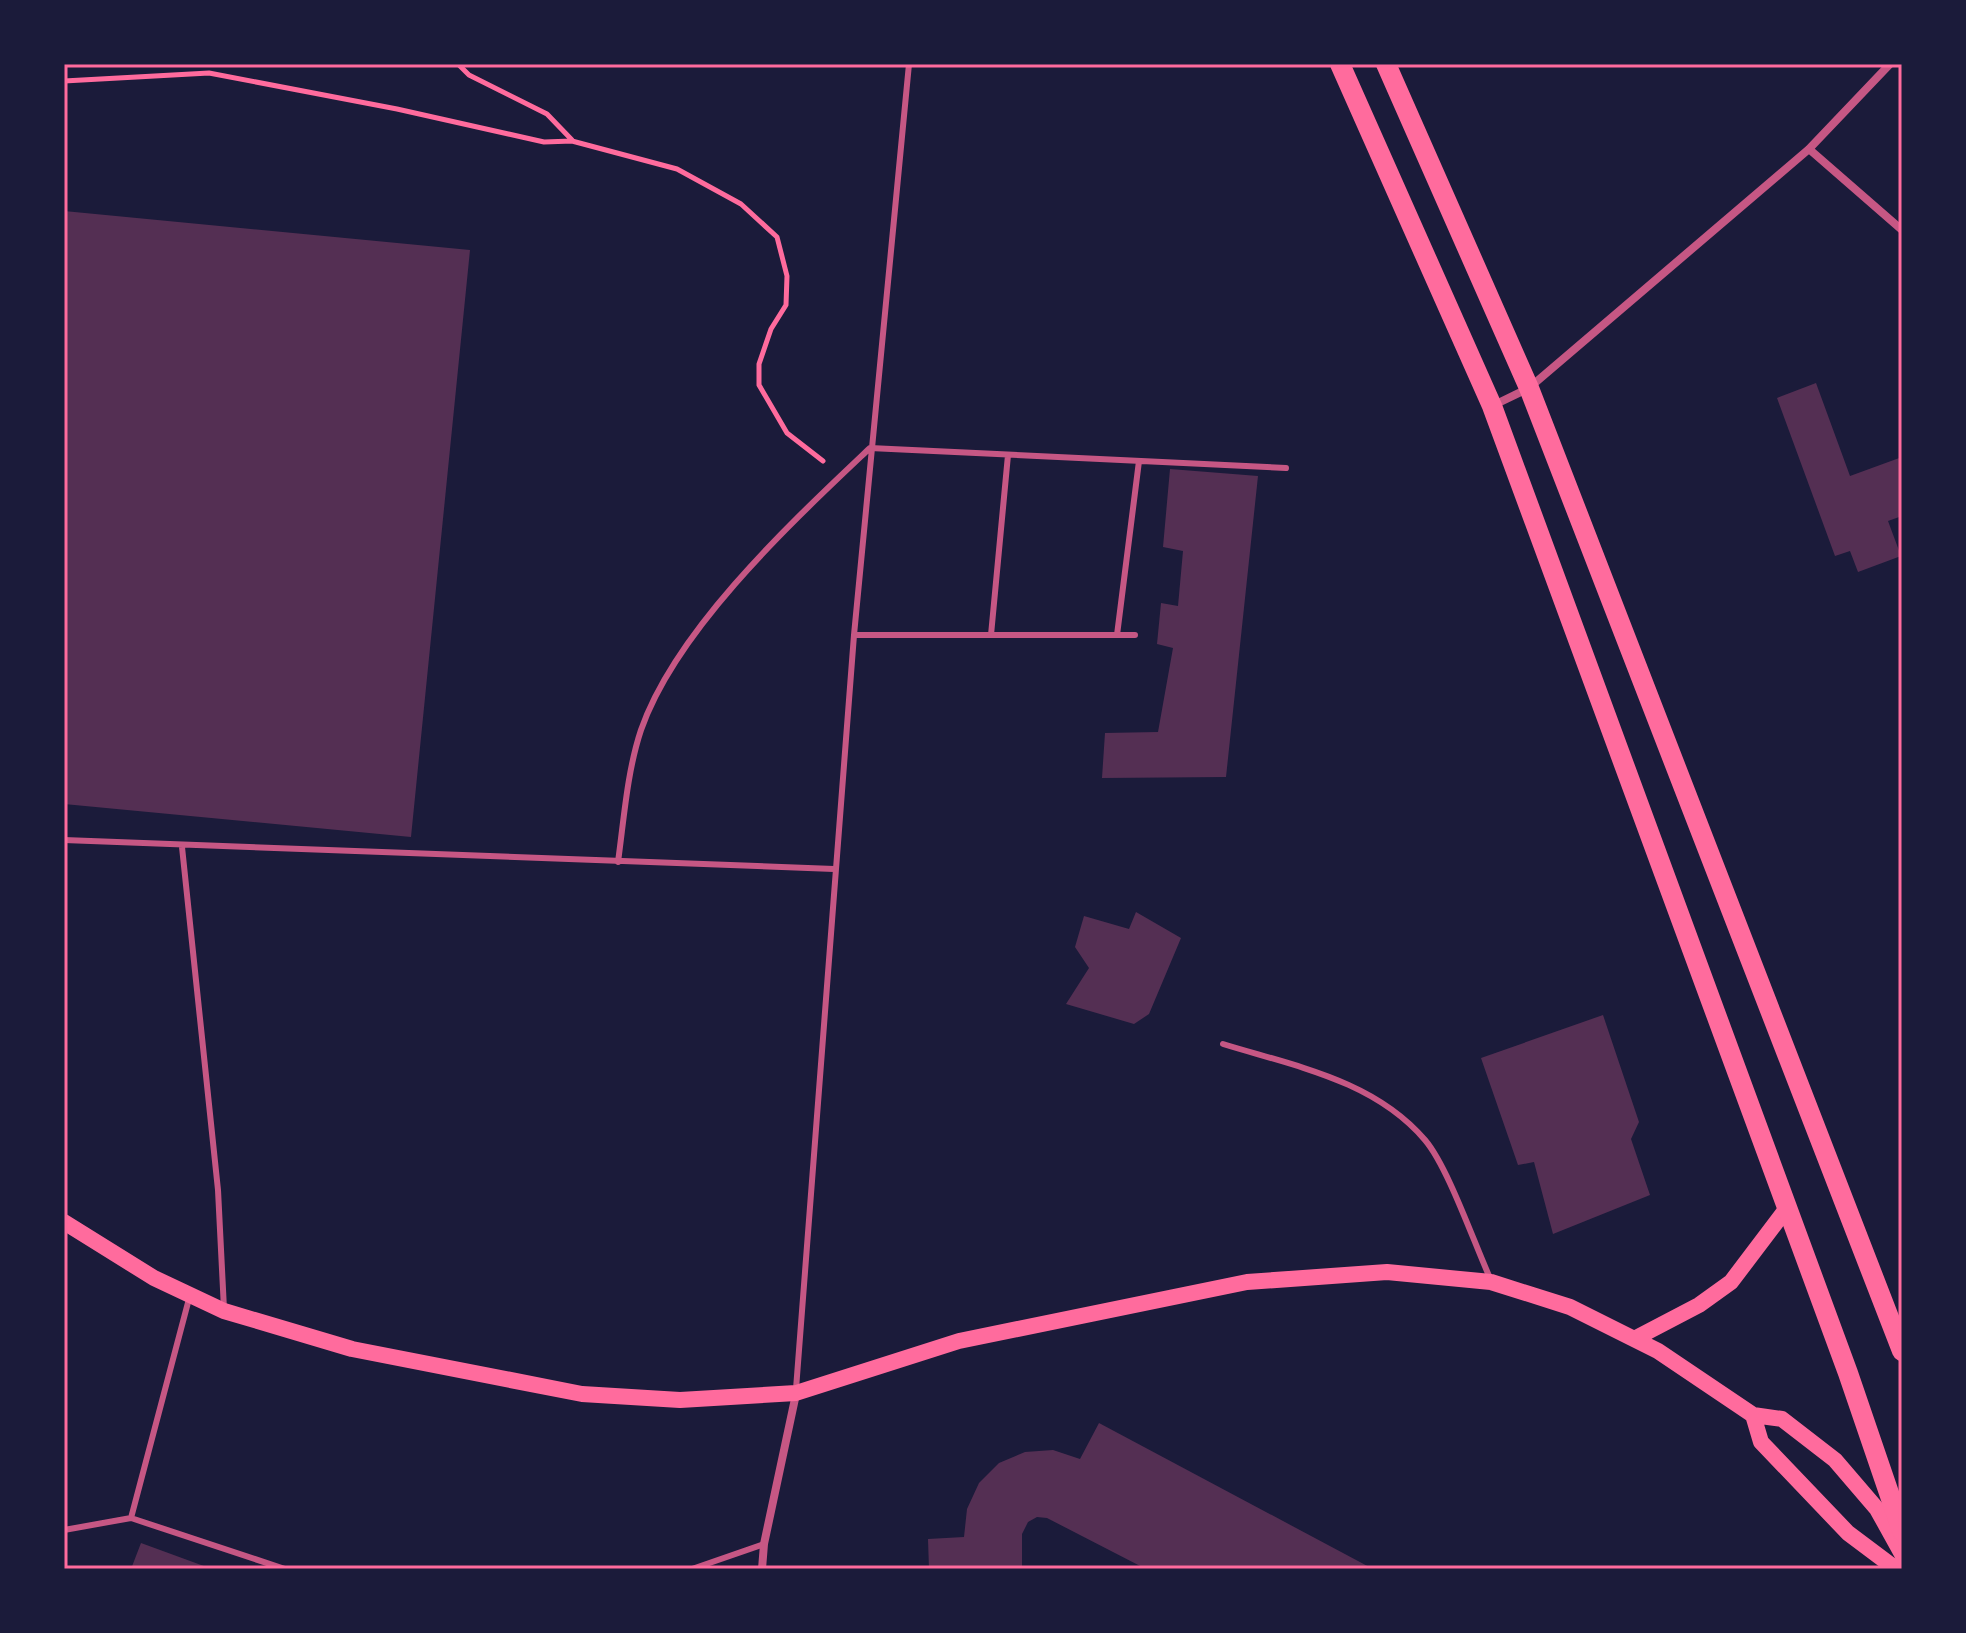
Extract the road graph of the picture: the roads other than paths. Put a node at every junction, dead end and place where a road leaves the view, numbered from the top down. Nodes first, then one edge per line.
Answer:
1 (909, 64) edge
2 (1340, 64) edge
3 (1386, 64) edge
4 (1890, 64) edge
5 (1809, 149) junction
6 (1902, 230) edge
7 (1529, 388) junction
8 (1492, 406) junction
9 (870, 448) junction
10 (1008, 455) junction
11 (1139, 461) junction
12 (1286, 468) dead end
13 (854, 635) junction
14 (991, 635) junction
15 (1117, 635) junction
16 (1135, 635) dead end
17 (64, 840) edge
18 (182, 847) junction
19 (618, 862) junction
20 (834, 869) junction
21 (1223, 1044) dead end
22 (1787, 1208) junction
23 (64, 1222) edge
24 (1491, 1282) junction
25 (190, 1295) junction
26 (224, 1311) junction
27 (1634, 1339) junction
28 (1902, 1351) edge
29 (796, 1393) junction
30 (1753, 1415) junction
31 (131, 1518) junction
32 (64, 1530) edge
33 (1902, 1531) edge
34 (764, 1544) junction
35 (1902, 1554) edge
36 (285, 1569) edge
37 (692, 1569) edge
38 (762, 1569) edge
39 (1896, 1569) edge

1 - 9 lane
2 - 8 main road
3 - 7 main road
4 - 5 street
5 - 6 street
5 - 7 street
7 - 8 street
7 - 28 main road
8 - 22 main road
9 - 10 lane
9 - 13 lane
9 - 19 lane
10 - 11 lane
10 - 14 lane
11 - 12 lane
11 - 15 lane
13 - 14 lane
13 - 20 lane
14 - 15 lane
15 - 16 lane
17 - 18 lane
18 - 19 lane
18 - 26 lane
19 - 20 lane
20 - 29 lane
21 - 24 lane
22 - 27 main road
22 - 33 main road
23 - 25 main road
24 - 27 main road
24 - 29 main road
25 - 26 main road
25 - 31 lane
26 - 29 main road
27 - 30 main road
29 - 34 street
30 - 35 main road
30 - 39 main road
31 - 32 lane
31 - 36 lane
34 - 37 lane
34 - 38 street

